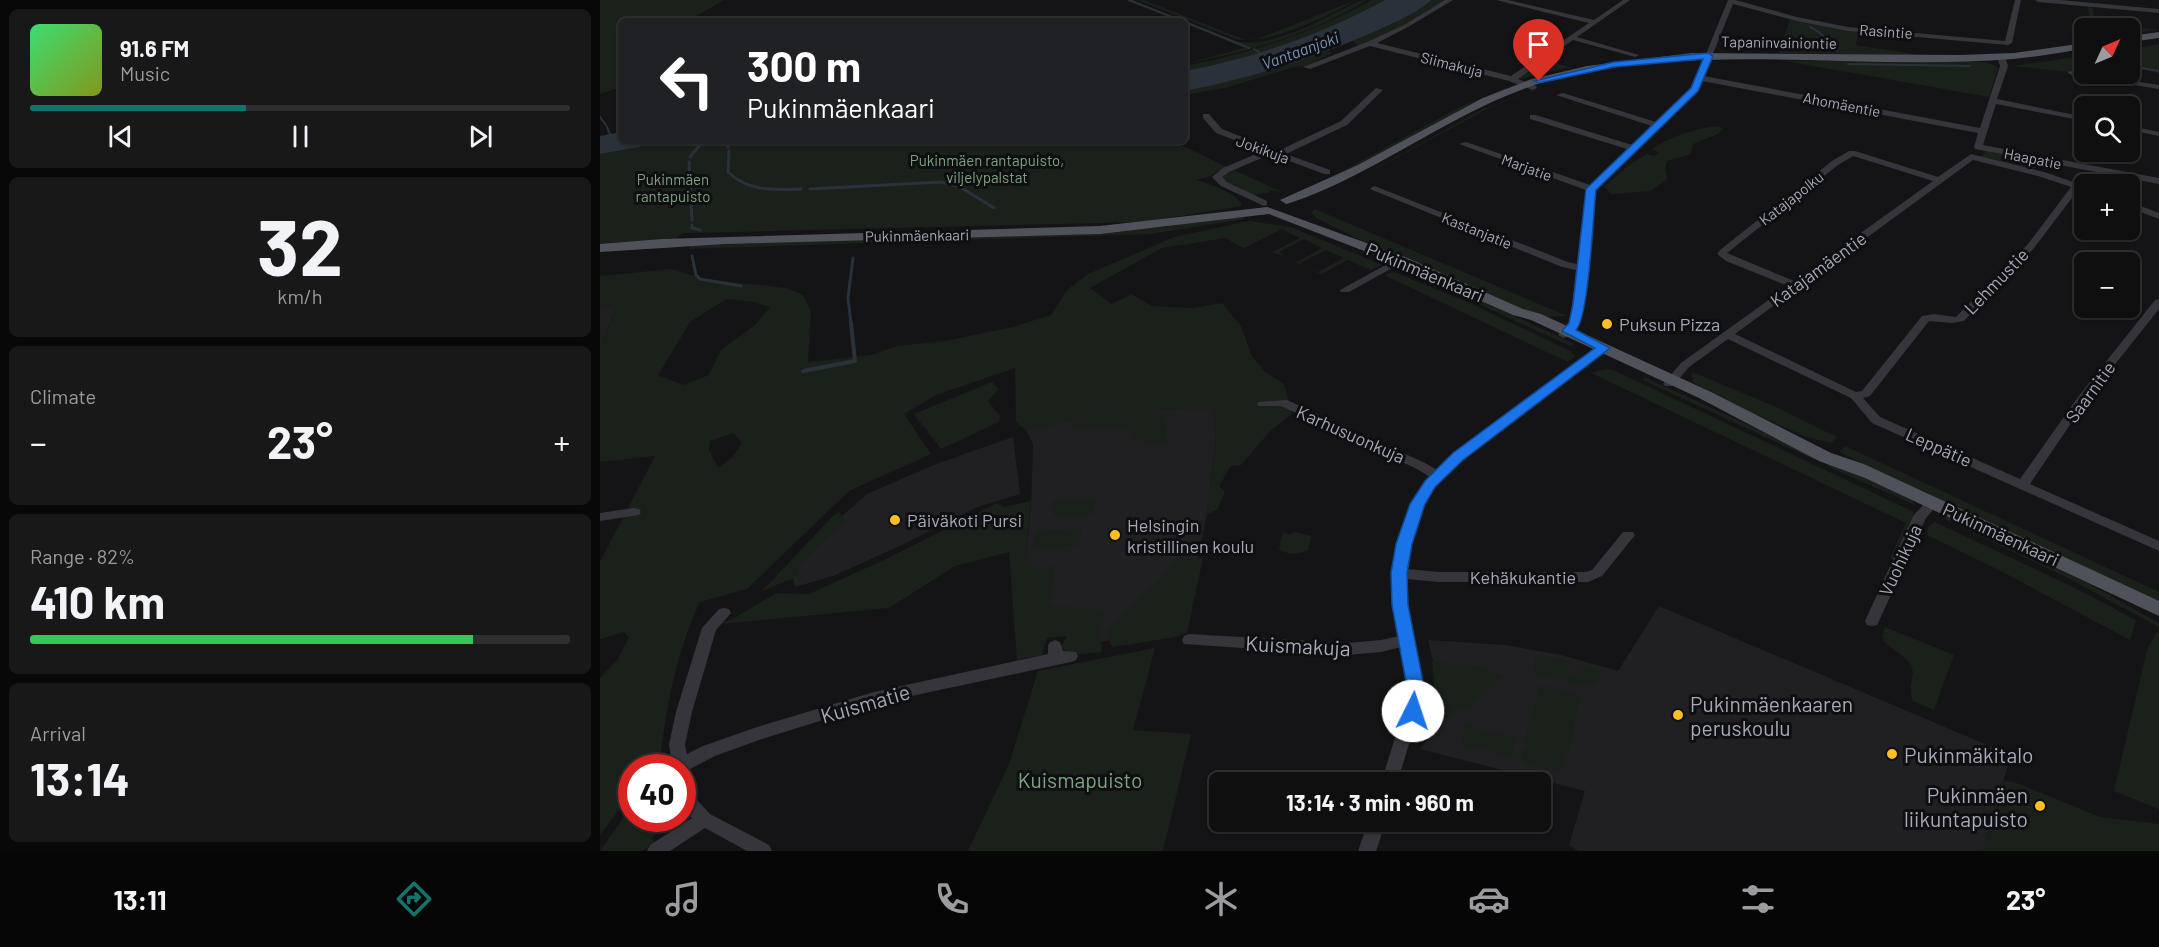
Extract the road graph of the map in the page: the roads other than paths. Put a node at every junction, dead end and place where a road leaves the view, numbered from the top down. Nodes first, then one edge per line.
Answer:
1 (1450, 0) edge
2 (1499, 0) edge
3 (1627, 0) edge
4 (2018, 0) edge
5 (2038, 0) edge
6 (1731, 1) edge
7 (2080, 2) edge
8 (2159, 11) edge
9 (1595, 22) junction
10 (2159, 37) edge
11 (1572, 38) junction
12 (2140, 40) edge
13 (1370, 44) junction
14 (2074, 49) edge
15 (1635, 55) dead end
16 (1708, 58) junction
17 (2002, 58) junction
18 (1307, 67) dead end
19 (2072, 73) dead end
20 (1701, 78) junction
21 (1512, 79) junction
22 (1529, 86) junction
23 (2159, 87) edge
24 (1379, 90) dead end
25 (1560, 95) dead end
26 (1994, 101) junction
27 (1206, 116) dead end
28 (1533, 117) dead end
29 (2074, 117) edge
30 (1659, 125) junction
31 (2140, 130) edge
32 (1983, 131) junction
33 (2159, 134) edge
34 (1463, 144) dead end
35 (1635, 149) junction
36 (1274, 153) junction
37 (2046, 160) junction
38 (1327, 172) dead end
39 (2041, 174) junction
40 (1940, 180) junction
41 (2159, 181) edge
42 (2074, 186) edge
43 (1374, 189) dead end
44 (1591, 189) junction
45 (2074, 195) edge
46 (1290, 205) junction
47 (1267, 208) junction
48 (2140, 209) edge
49 (2159, 216) edge
50 (1331, 232) junction
51 (600, 248) edge
52 (1400, 260) junction
53 (1582, 268) junction
54 (1795, 285) junction
55 (1345, 290) dead end
56 (2159, 302) edge
57 (1565, 333) junction
58 (1728, 335) junction
59 (1601, 350) junction
60 (1671, 382) junction
61 (1855, 396) junction
62 (1263, 404) dead end
63 (1437, 476) junction
64 (2023, 485) junction
65 (1933, 503) junction
66 (634, 512) dead end
67 (600, 517) edge
68 (1628, 535) dead end
69 (2159, 546) edge
70 (1399, 573) junction
71 (2133, 598) junction
72 (2159, 609) edge
73 (724, 613) dead end
74 (2159, 618) edge
75 (1872, 621) dead end
76 (1189, 639) dead end
77 (1406, 640) junction
78 (1060, 653) dead end
79 (678, 754) edge
80 (696, 759) edge
81 (1392, 772) edge
82 (696, 810) edge
83 (704, 819) junction
84 (1374, 832) edge
85 (656, 851) edge
86 (763, 851) edge
87 (1367, 851) edge

1 - 13 street
2 - 9 street
3 - 9 street
4 - 6 street, Rasintie
5 - 7 street
6 - 16 street
7 - 8 street
9 - 11 street
10 - 12 main road
11 - 15 street
11 - 21 street
13 - 18 street
13 - 21 street, Siimakuja
14 - 17 main road, Tapaninvainiontie
16 - 17 main road, Tapaninvainiontie
16 - 20 street
16 - 22 main road, Tapaninvainiontie
17 - 26 street
19 - 23 street
20 - 30 street
20 - 32 street, Ahomäentie
21 - 22 street, Siimakuja
22 - 46 main road, Tapaninvainiontie
24 - 36 street
25 - 30 street
26 - 29 street
26 - 32 street
27 - 36 street, Jokikuja
28 - 35 street
30 - 35 street
31 - 33 street
32 - 37 street, Haapatie
34 - 44 street, Marjatie
35 - 44 street
36 - 38 street, Jokikuja
36 - 47 street
37 - 39 street
37 - 41 street, Haapatie
39 - 40 street, Katajamäentie
39 - 42 street
40 - 54 street, Katajamäentie
40 - 54 street, Katajapolku
43 - 53 street, Kastanjatie
44 - 53 street
45 - 61 street, Lehmustie
46 - 47 main road, Pukinmäenkaari
46 - 50 main road, Pukinmäenkaari
47 - 50 main road, Pukinmäenkaari
47 - 51 main road, Pukinmäenkaari
48 - 49 street
50 - 52 main road, Pukinmäenkaari
52 - 55 street
52 - 57 main road, Pukinmäenkaari
53 - 57 street
54 - 58 street, Katajamäentie
56 - 64 street, Saarnitie
57 - 59 main road, Pukinmäenkaari
58 - 60 street, Katajamäentie
58 - 61 street, Leppätie
59 - 60 main road, Pukinmäenkaari
59 - 63 street
60 - 65 main road, Pukinmäenkaari
61 - 64 street, Leppätie
62 - 63 street, Karhusuonkuja
63 - 70 street
64 - 69 street, Leppätie
65 - 71 main road, Pukinmäenkaari
65 - 75 street, Vuohikuja
66 - 67 street
68 - 70 street, Kehäkukantie
70 - 77 street
71 - 72 main road, Pukinmäenkaari
71 - 74 main road, Pukinmäenkaari
73 - 79 street
76 - 77 street, Kuismakuja
77 - 81 street
78 - 80 street, Kuismatie
82 - 83 street
83 - 85 street
83 - 86 street
84 - 87 street

